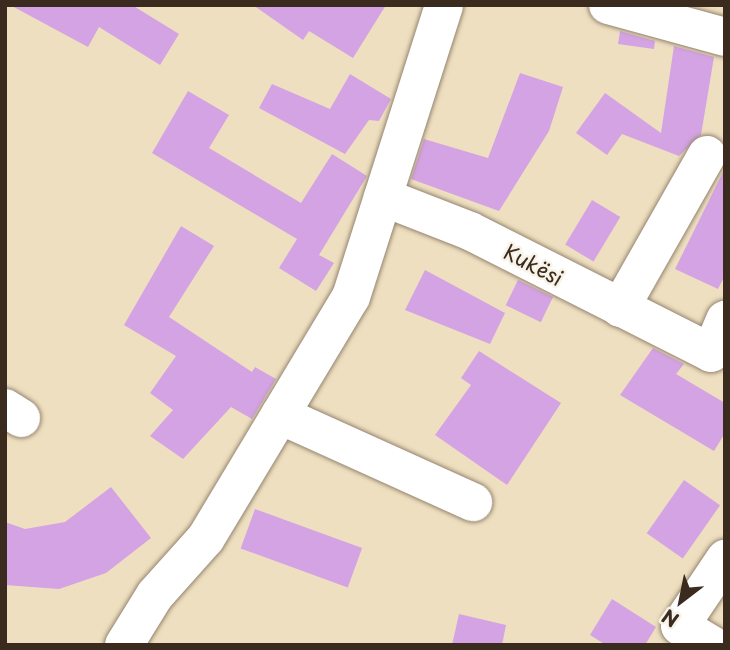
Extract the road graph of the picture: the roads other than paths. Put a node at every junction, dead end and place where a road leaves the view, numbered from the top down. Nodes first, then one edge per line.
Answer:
1 (444, 5) edge
2 (608, 5) edge
3 (725, 37) edge
4 (707, 155) dead end
5 (383, 197) junction
6 (620, 308) junction
7 (725, 320) edge
8 (280, 415) junction
9 (473, 502) dead end
10 (725, 559) edge
11 (124, 645) edge
12 (712, 645) edge

1 - 5 street
2 - 3 street
4 - 6 street
5 - 6 street, Kukësi
5 - 8 street
6 - 7 street, Kukësi
8 - 9 street
8 - 11 street
10 - 12 street

